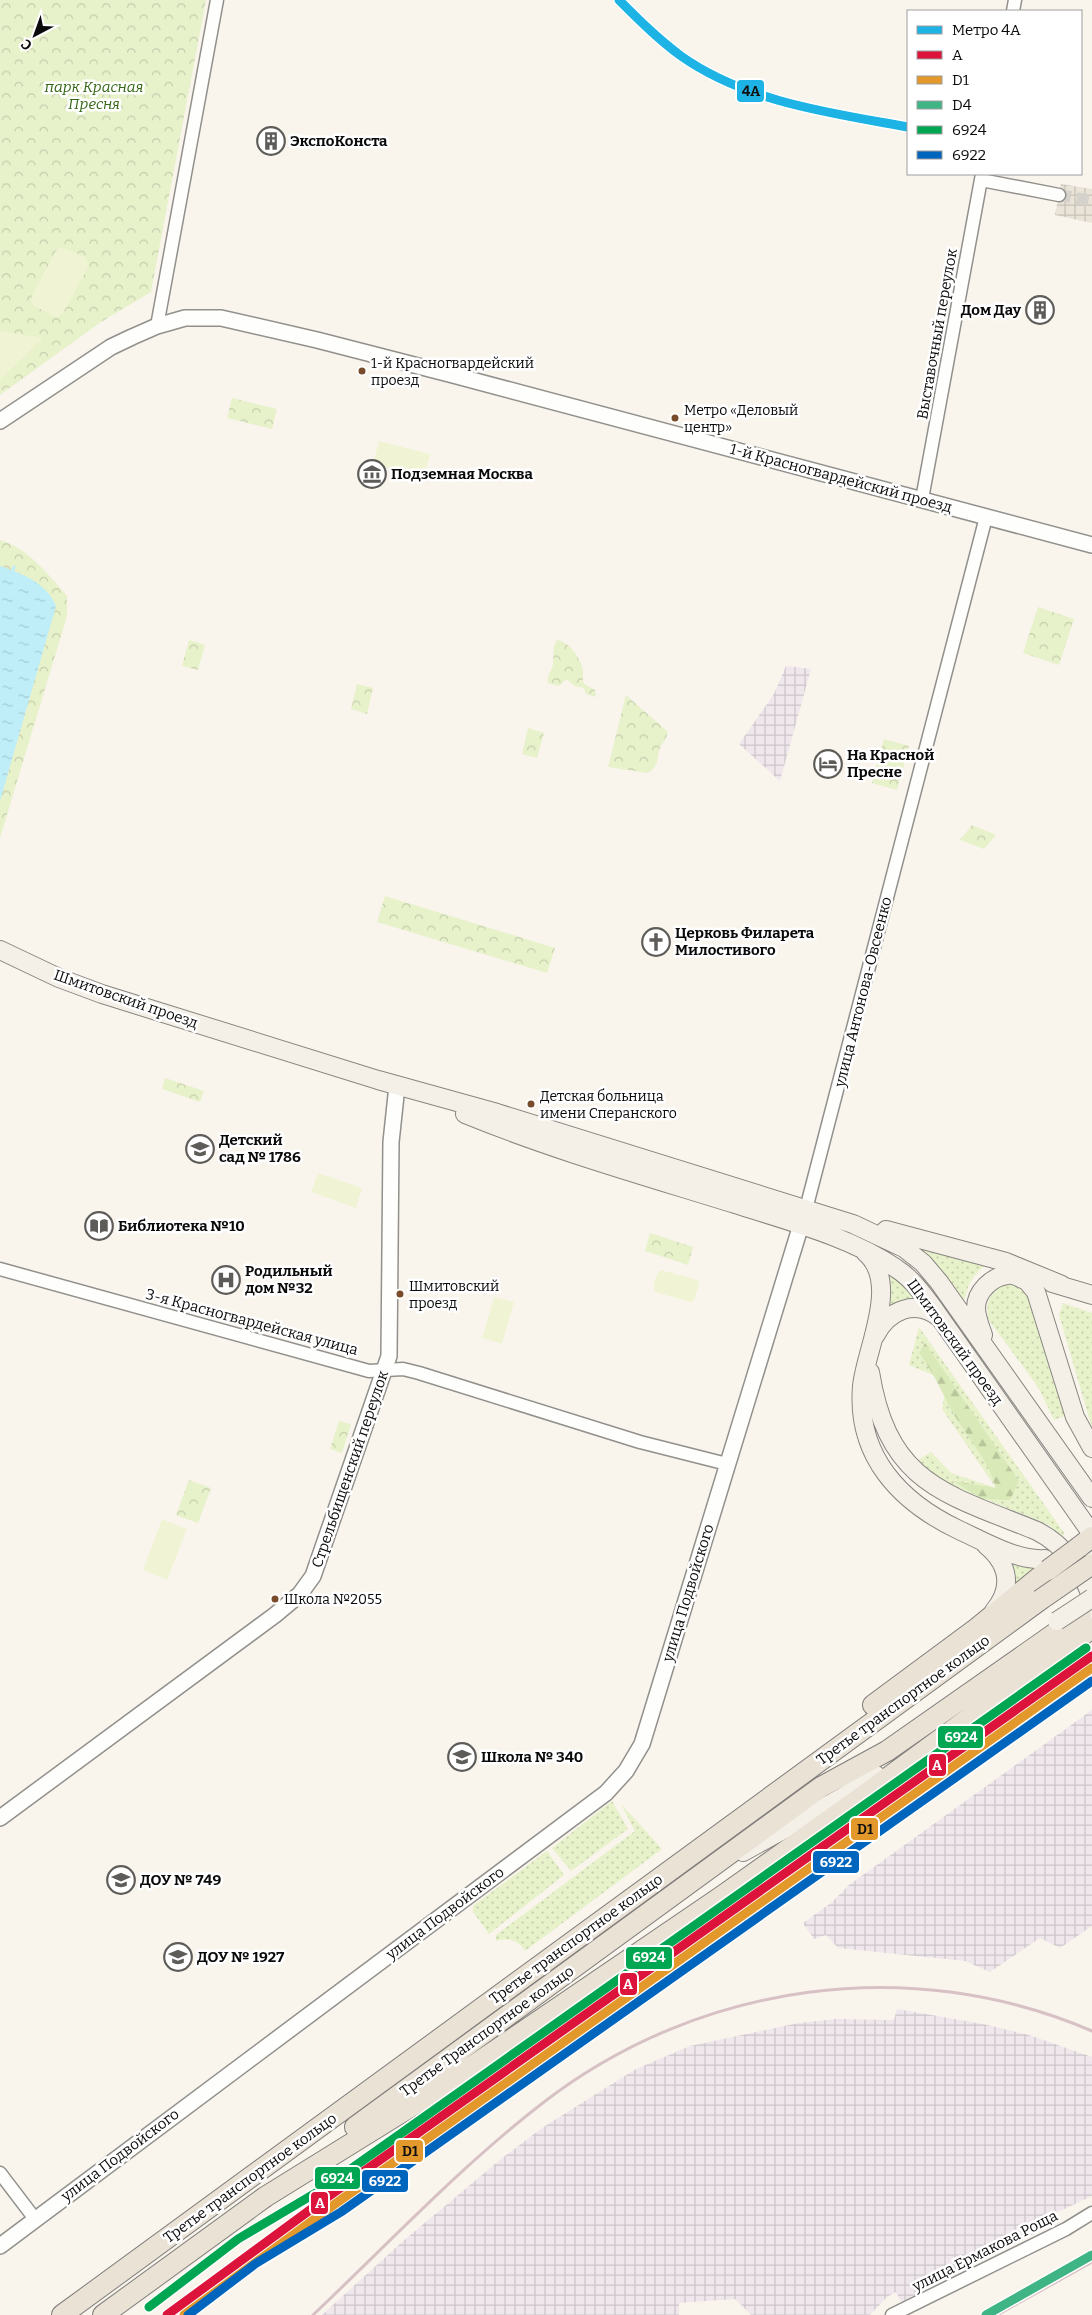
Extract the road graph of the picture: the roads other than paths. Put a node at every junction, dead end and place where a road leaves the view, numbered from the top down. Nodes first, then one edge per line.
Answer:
1 (217, 0) edge
2 (981, 177) edge
3 (1059, 195) tunnel mouth
4 (157, 326) junction
5 (0, 421) edge
6 (922, 499) junction
7 (986, 517) junction
8 (1092, 545) edge
9 (0, 950) edge
10 (397, 1086) junction
11 (803, 1217) junction
12 (858, 1248) junction
13 (0, 1269) edge
14 (1016, 1276) junction
15 (1062, 1285) junction
16 (1092, 1295) edge
17 (942, 1320) junction
18 (871, 1347) junction
19 (989, 1352) junction
20 (385, 1372) junction
21 (1092, 1448) edge
22 (727, 1464) junction
23 (1092, 1498) edge
24 (969, 1535) junction
25 (1088, 1539) edge
26 (1046, 1564) junction
27 (1092, 1564) edge
28 (1092, 1599) edge
29 (1092, 1607) edge
30 (1092, 1614) edge
31 (1059, 1624) junction
32 (977, 1628) junction
33 (1092, 1628) edge
34 (1092, 1671) edge
35 (944, 1738) junction
36 (745, 1816) junction
37 (0, 1818) edge
38 (711, 1868) junction
39 (0, 2173) edge
40 (265, 2197) junction
41 (1092, 2214) edge
42 (35, 2218) junction
43 (0, 2246) edge
44 (62, 2315) edge
45 (103, 2315) edge
46 (892, 2315) edge

1 - 4 street
2 - 3 street
2 - 6 street, Выставочный переулок
4 - 5 street, 1-й Красногвардейский проезд
4 - 6 street, 1-й Красногвардейский проезд
6 - 7 street, 1-й Красногвардейский проезд
7 - 8 street, 1-й Красногвардейский проезд
7 - 11 street, улица Антонова-Овсеенко
9 - 10 main road, Шмитовский проезд
10 - 11 main road, Шмитовский проезд
10 - 20 street, Стрельбищенский переулок
11 - 12 main road, Шмитовский проезд
11 - 15 main road
11 - 19 main road, Шмитовский проезд
11 - 22 street, улица Антонова-Овсеенко
12 - 17 main road, Шмитовский проезд
12 - 18 main road
13 - 20 street, 3-я Красногвардейская улица
14 - 15 main road
14 - 19 main road
14 - 21 main road
15 - 16 main road
17 - 18 main road
17 - 25 main road, Шмитовский проезд
18 - 24 main road
18 - 28 main road
19 - 23 main road, Шмитовский проезд
20 - 22 street, 3-я Красногвардейская улица
20 - 37 street, Стрельбищенский переулок
22 - 42 street, улица Подвойского
24 - 26 main road
24 - 32 main road
25 - 26 main road, bridge
26 - 32 main road
27 - 36 main road, Третье транспортное кольцо, bridge
28 - 31 main road, bridge
29 - 31 main road, Третье Транспортное кольцо
30 - 38 main road
31 - 38 main road, Третье Транспортное кольцо
32 - 36 main road
33 - 35 main road, Третье транспортное кольцо
34 - 35 main road
35 - 40 main road, Третье транспортное кольцо
36 - 44 main road, Третье транспортное кольцо
38 - 40 main road, Третье Транспортное кольцо
39 - 42 street
40 - 45 main road, Третье транспортное кольцо
41 - 46 street, улица Ермакова Роща
42 - 43 street, улица Подвойского

